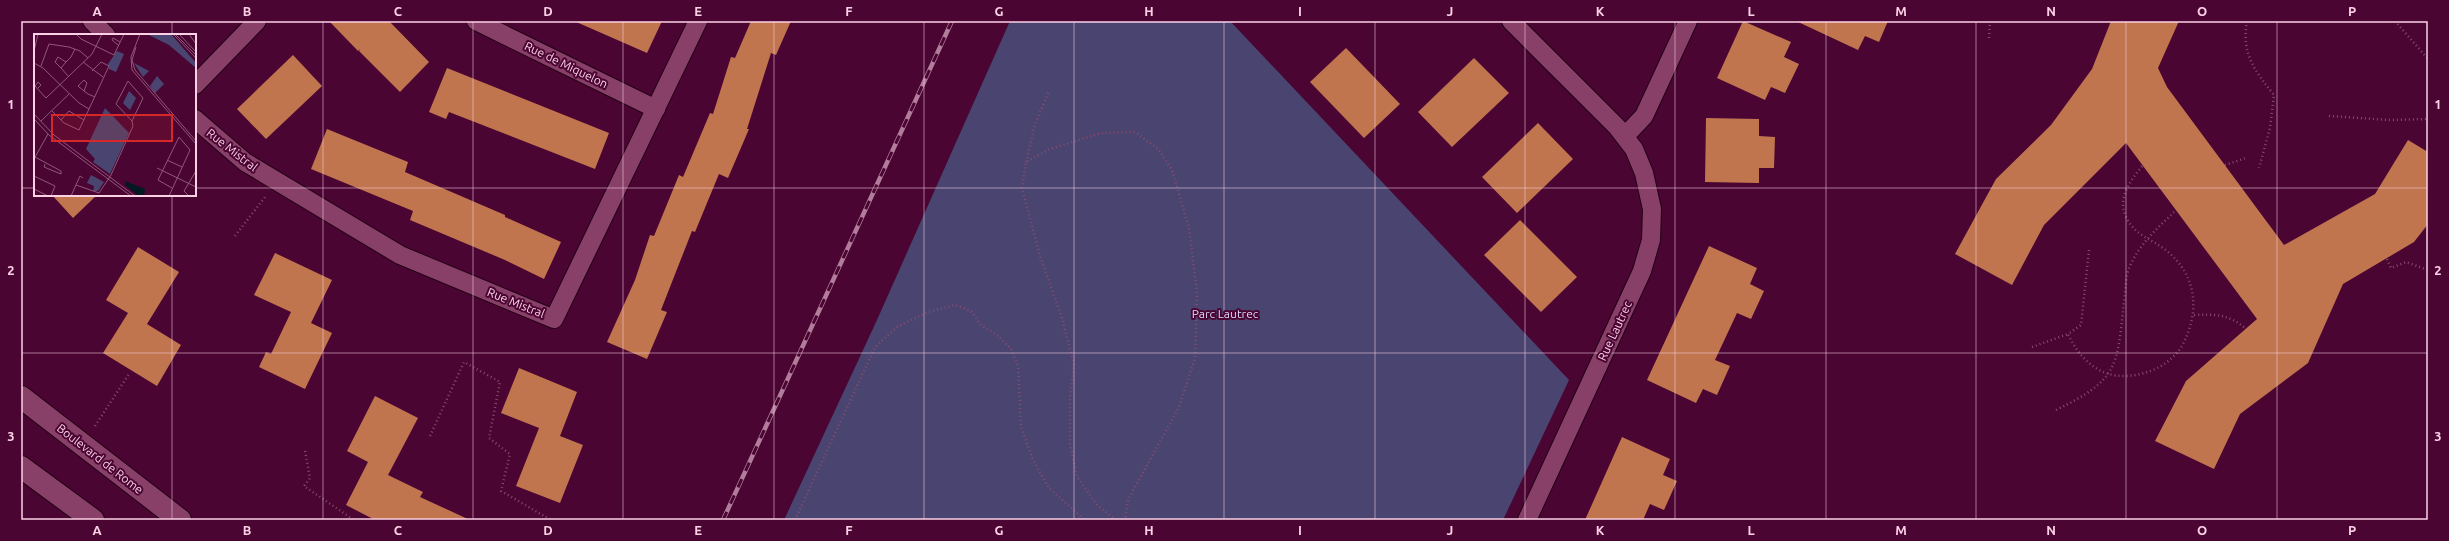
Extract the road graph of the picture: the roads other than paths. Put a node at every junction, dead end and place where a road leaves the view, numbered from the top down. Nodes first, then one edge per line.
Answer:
1 (92, 21) edge
2 (257, 21) edge
3 (476, 21) edge
4 (698, 21) edge
5 (1512, 21) edge
6 (1688, 21) edge
7 (105, 34) edge
8 (196, 84) edge
9 (656, 109) junction
10 (196, 120) edge
11 (1626, 136) junction
12 (21, 397) edge
13 (21, 466) edge
14 (93, 520) edge
15 (180, 520) edge
16 (1527, 520) edge

1 - 7 street
2 - 8 street
3 - 9 street, Rue de Miquelon
4 - 9 street, Rue Mistral
5 - 11 street, Rue Lautrec
6 - 11 street
9 - 10 street, Rue Mistral
11 - 16 street, Rue Lautrec
12 - 15 main road, Boulevard de Rome
13 - 14 main road

